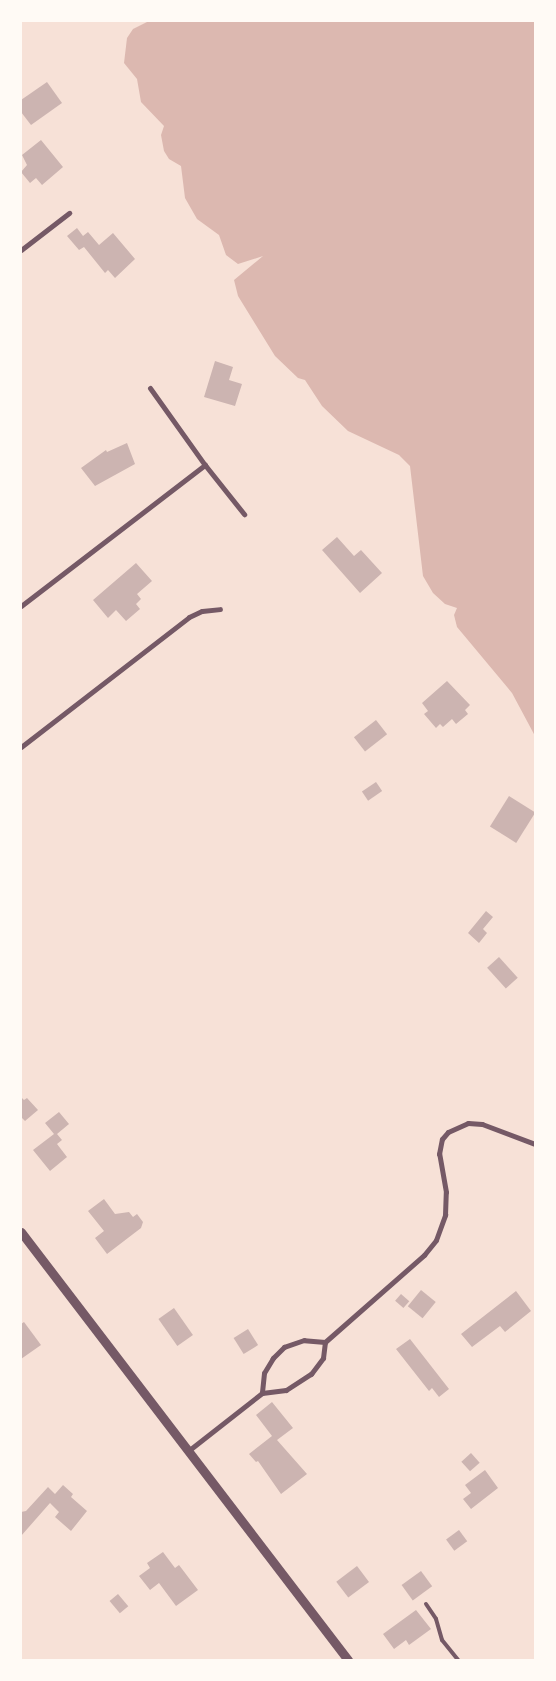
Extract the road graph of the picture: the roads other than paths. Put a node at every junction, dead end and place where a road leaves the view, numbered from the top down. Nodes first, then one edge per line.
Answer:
1 (69, 213) dead end
2 (21, 250) edge
3 (150, 388) dead end
4 (205, 465) junction
5 (244, 514) dead end
6 (21, 606) edge
7 (220, 609) dead end
8 (21, 747) edge
9 (535, 1144) edge
10 (21, 1232) edge
11 (326, 1342) junction
12 (262, 1392) junction
13 (188, 1451) junction
14 (426, 1604) dead end
15 (348, 1660) edge
16 (458, 1660) edge

1 - 2 street
3 - 4 street
4 - 5 street
4 - 6 street
7 - 8 street
9 - 11 street
10 - 13 street
11 - 12 street
11 - 12 street
12 - 13 street
13 - 15 street
14 - 16 lane

